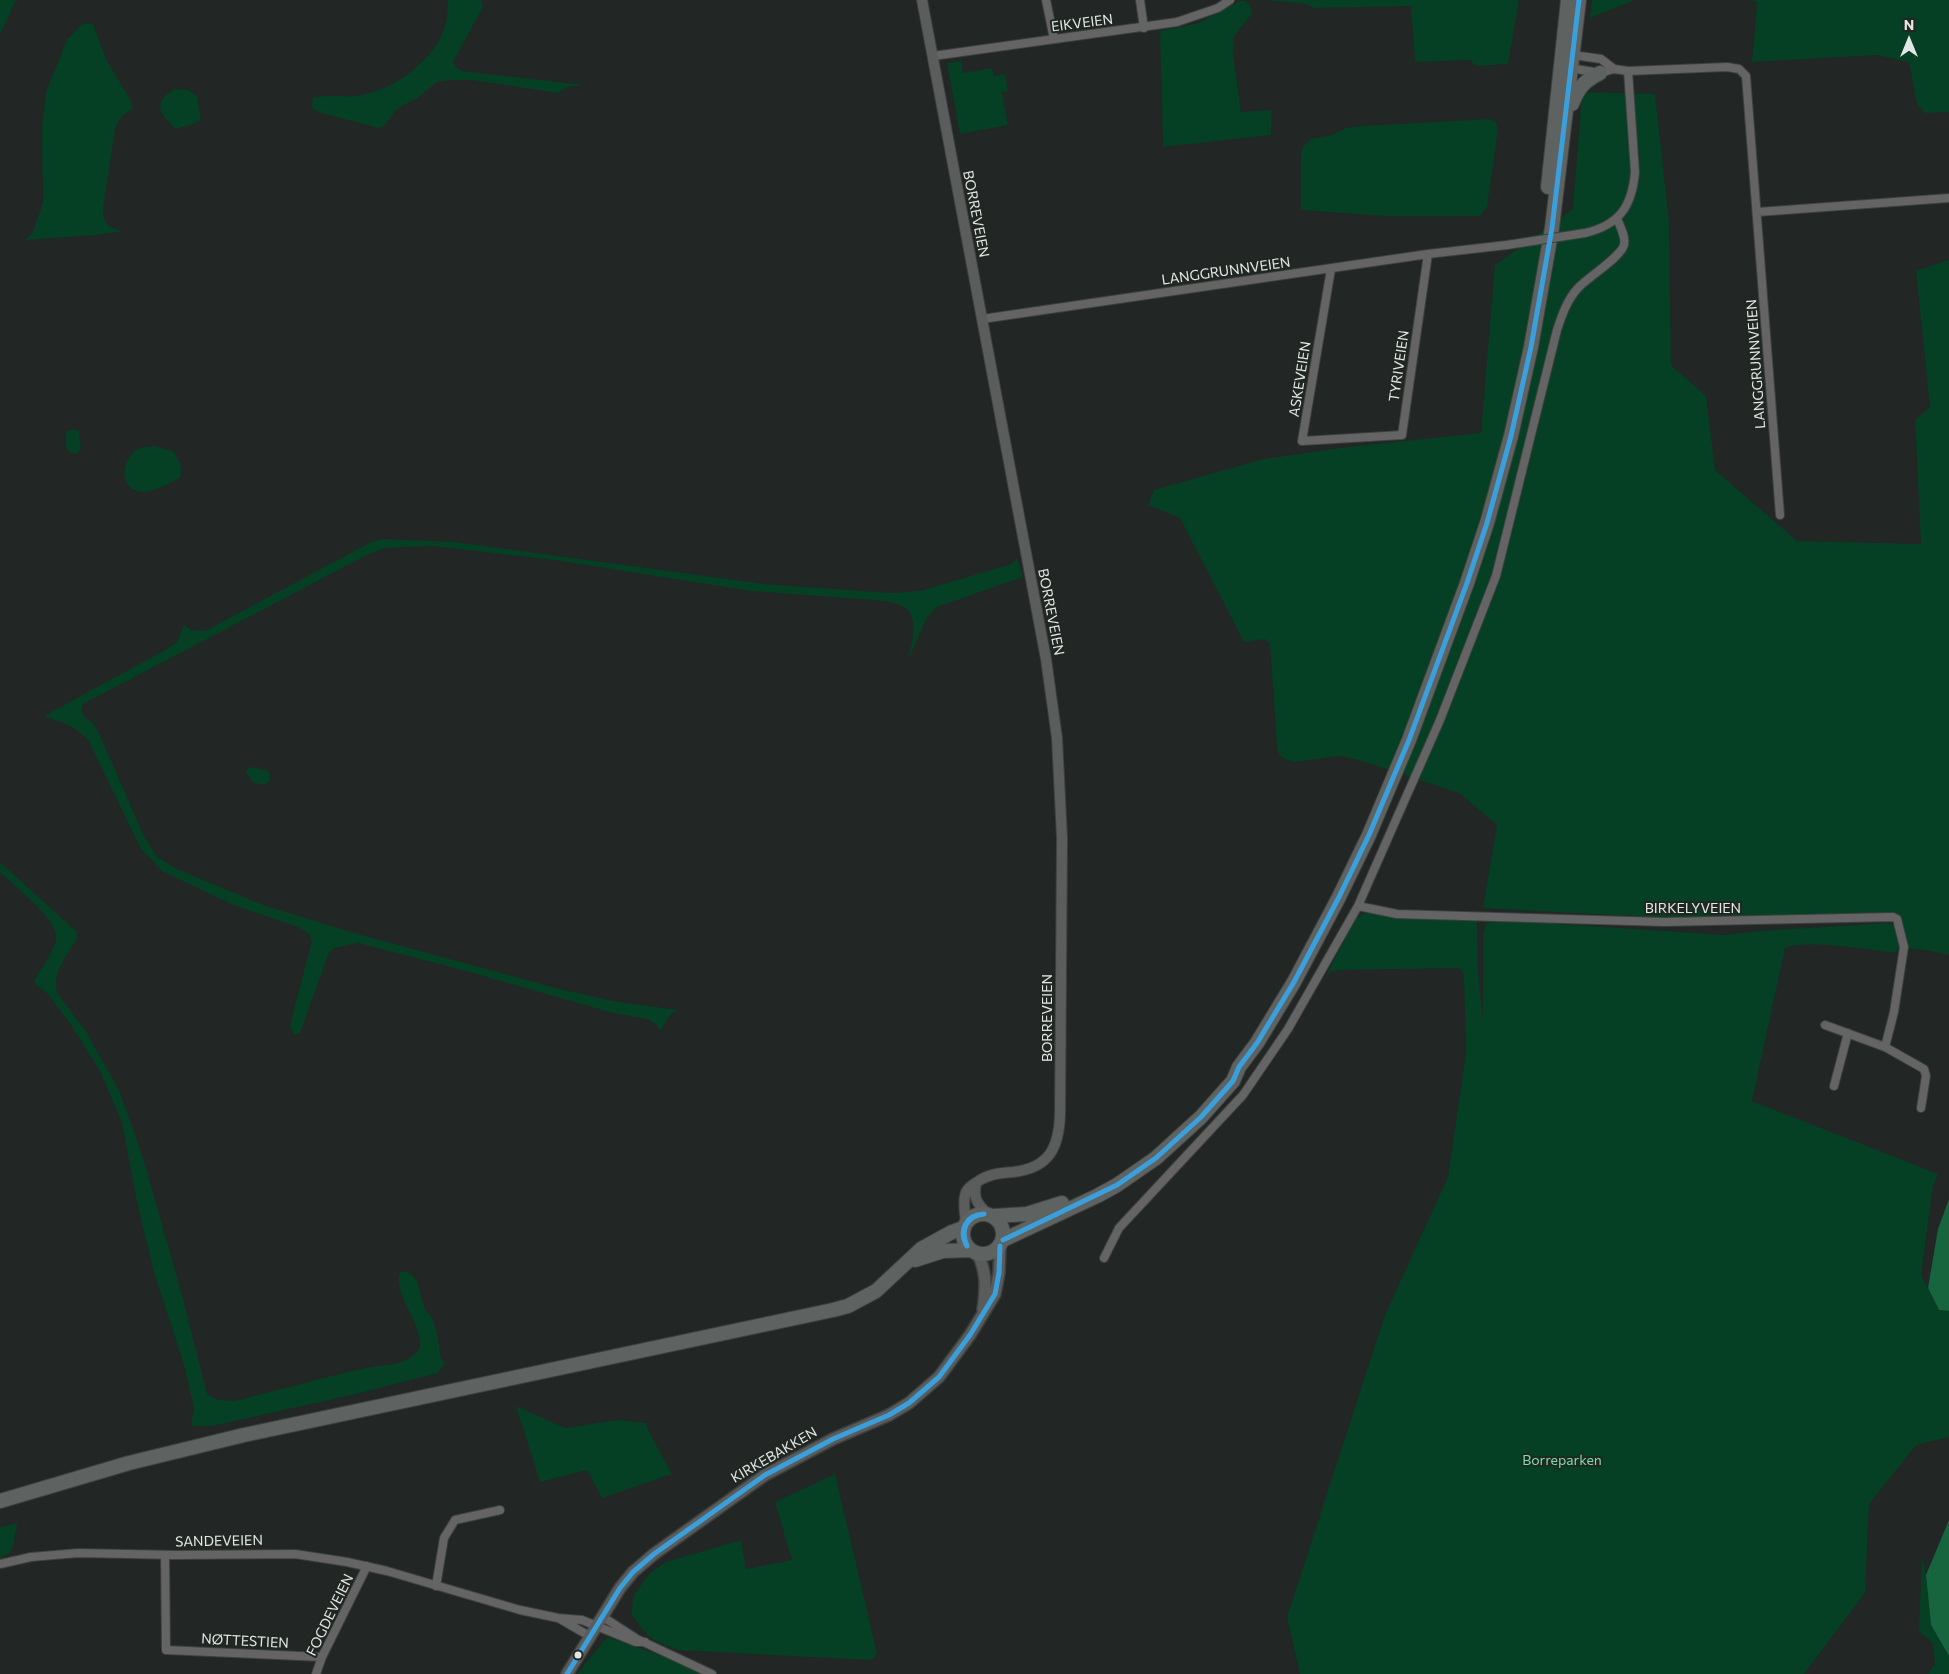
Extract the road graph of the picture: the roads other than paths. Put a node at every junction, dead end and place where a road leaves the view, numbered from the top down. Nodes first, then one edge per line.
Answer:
1 (922, 0) edge
2 (1046, 0) edge
3 (1140, 0) edge
4 (1230, 0) edge
5 (1568, 0) edge
6 (1579, 0) edge
7 (1144, 28) junction
8 (1054, 39) junction
9 (933, 56) junction
10 (1568, 61) junction
11 (1614, 69) junction
12 (1628, 71) junction
13 (1600, 73) junction
14 (1566, 119) junction
15 (1949, 198) edge
16 (1758, 212) junction
17 (1617, 219) junction
18 (1428, 254) junction
19 (1331, 269) junction
20 (1542, 278) junction
21 (982, 319) junction
22 (1355, 438) joint
23 (1780, 515) dead end
24 (1358, 906) junction
25 (1825, 1025) dead end
26 (1848, 1033) junction
27 (1885, 1047) junction
28 (1239, 1067) junction
29 (1834, 1086) dead end
30 (1921, 1108) dead end
31 (976, 1183) junction
32 (991, 1215) junction
33 (965, 1226) junction
34 (1001, 1243) junction
35 (974, 1252) junction
36 (1104, 1258) dead end
37 (908, 1263) junction
38 (982, 1316) junction
39 (0, 1501) edge
40 (500, 1510) dead end
41 (165, 1555) junction
42 (0, 1564) edge
43 (367, 1566) junction
44 (436, 1586) junction
45 (558, 1618) junction
46 (600, 1621) junction
47 (591, 1637) junction
48 (322, 1658) junction
49 (316, 1674) edge
50 (567, 1674) edge
51 (712, 1674) edge

1 - 9 main road, BORREVEIEN
2 - 8 street
3 - 7 street
4 - 7 street, EIKVEIEN
5 - 10 highway
6 - 10 highway
7 - 8 street, EIKVEIEN
8 - 9 street, EIKVEIEN
9 - 21 main road, BORREVEIEN
10 - 11 street, LANGGRUNNVEIEN
10 - 13 street, LANGGRUNNVEIEN
10 - 14 highway
10 - 20 highway
11 - 12 street, LANGGRUNNVEIEN
11 - 13 street, LANGGRUNNVEIEN
12 - 16 street, LANGGRUNNVEIEN
12 - 17 street
13 - 14 highway
14 - 20 highway
15 - 16 street
16 - 23 street, LANGGRUNNVEIEN
17 - 18 street, LANGGRUNNVEIEN, bridge
17 - 24 street
18 - 19 street, LANGGRUNNVEIEN
18 - 22 street, TYRIVEIEN
19 - 21 street, LANGGRUNNVEIEN
19 - 22 street, ASKEVEIEN
20 - 28 highway
21 - 31 main road, BORREVEIEN
24 - 27 street, BIRKELYVEIEN
24 - 36 street
25 - 26 street
26 - 27 street
26 - 29 street
27 - 30 street
28 - 32 highway
28 - 34 highway
31 - 32 main road
31 - 33 main road
32 - 33 highway
32 - 34 highway
33 - 35 highway
33 - 37 highway
34 - 35 highway
34 - 38 main road, KIRKEBAKKEN
35 - 37 highway
35 - 38 main road, KIRKEBAKKEN
37 - 39 highway
38 - 46 main road, KIRKEBAKKEN
40 - 44 street
41 - 42 street, SANDEVEIEN
41 - 43 street, SANDEVEIEN
41 - 48 street, NØTTESTIEN
43 - 44 street, SANDEVEIEN
43 - 48 street, FOGDEVEIEN
44 - 45 street, SANDEVEIEN
45 - 46 street, SANDEVEIEN
45 - 47 street, SANDEVEIEN
46 - 47 main road, KIRKEBAKKEN
46 - 51 street, SANDEVEIEN
47 - 50 main road, KIRKEBAKKEN
48 - 49 street, FOGDEVEIEN

